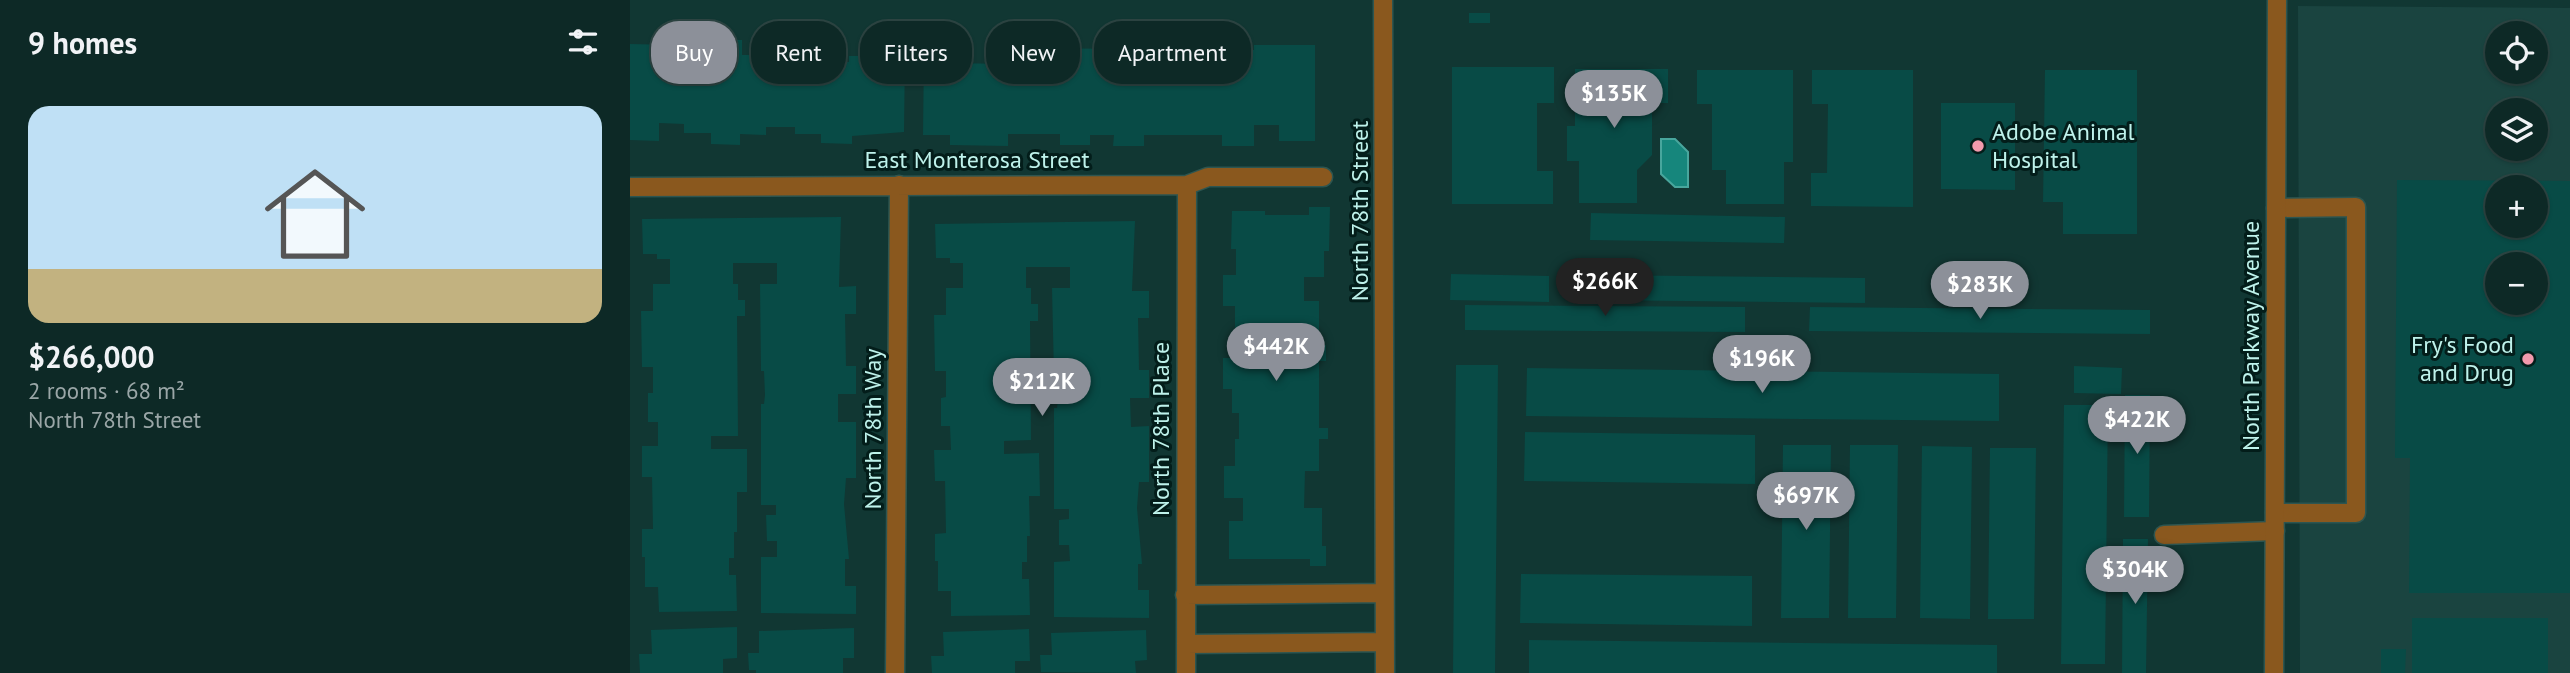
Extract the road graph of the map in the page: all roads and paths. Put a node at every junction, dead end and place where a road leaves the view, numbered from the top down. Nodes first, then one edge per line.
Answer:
1 (1383, 0) edge
2 (2277, 0) edge
3 (1323, 177) dead end
4 (899, 185) junction
5 (1187, 185) junction
6 (630, 187) edge
7 (2276, 208) junction
8 (2275, 522) junction
9 (2164, 535) dead end
10 (1384, 593) junction
11 (1185, 595) junction
12 (1384, 642) junction
13 (1186, 644) junction
14 (895, 673) edge
15 (1186, 673) edge
16 (1385, 673) edge
17 (2274, 673) edge

1 - 10 street, North 78th Street
2 - 7 street, North Parkway Avenue
3 - 5 street, East Monterosa Street
4 - 5 street, East Monterosa Street
4 - 6 street, East Monterosa Street
4 - 14 street, North 78th Way
5 - 11 street, North 78th Place
7 - 8 street, North Parkway Avenue
7 - 8 street
8 - 9 street
8 - 17 street, North Parkway Avenue
10 - 11 street
10 - 12 street, North 78th Street
11 - 13 street, North 78th Place
12 - 13 street
12 - 16 street, North 78th Street
13 - 15 street, North 78th Place

